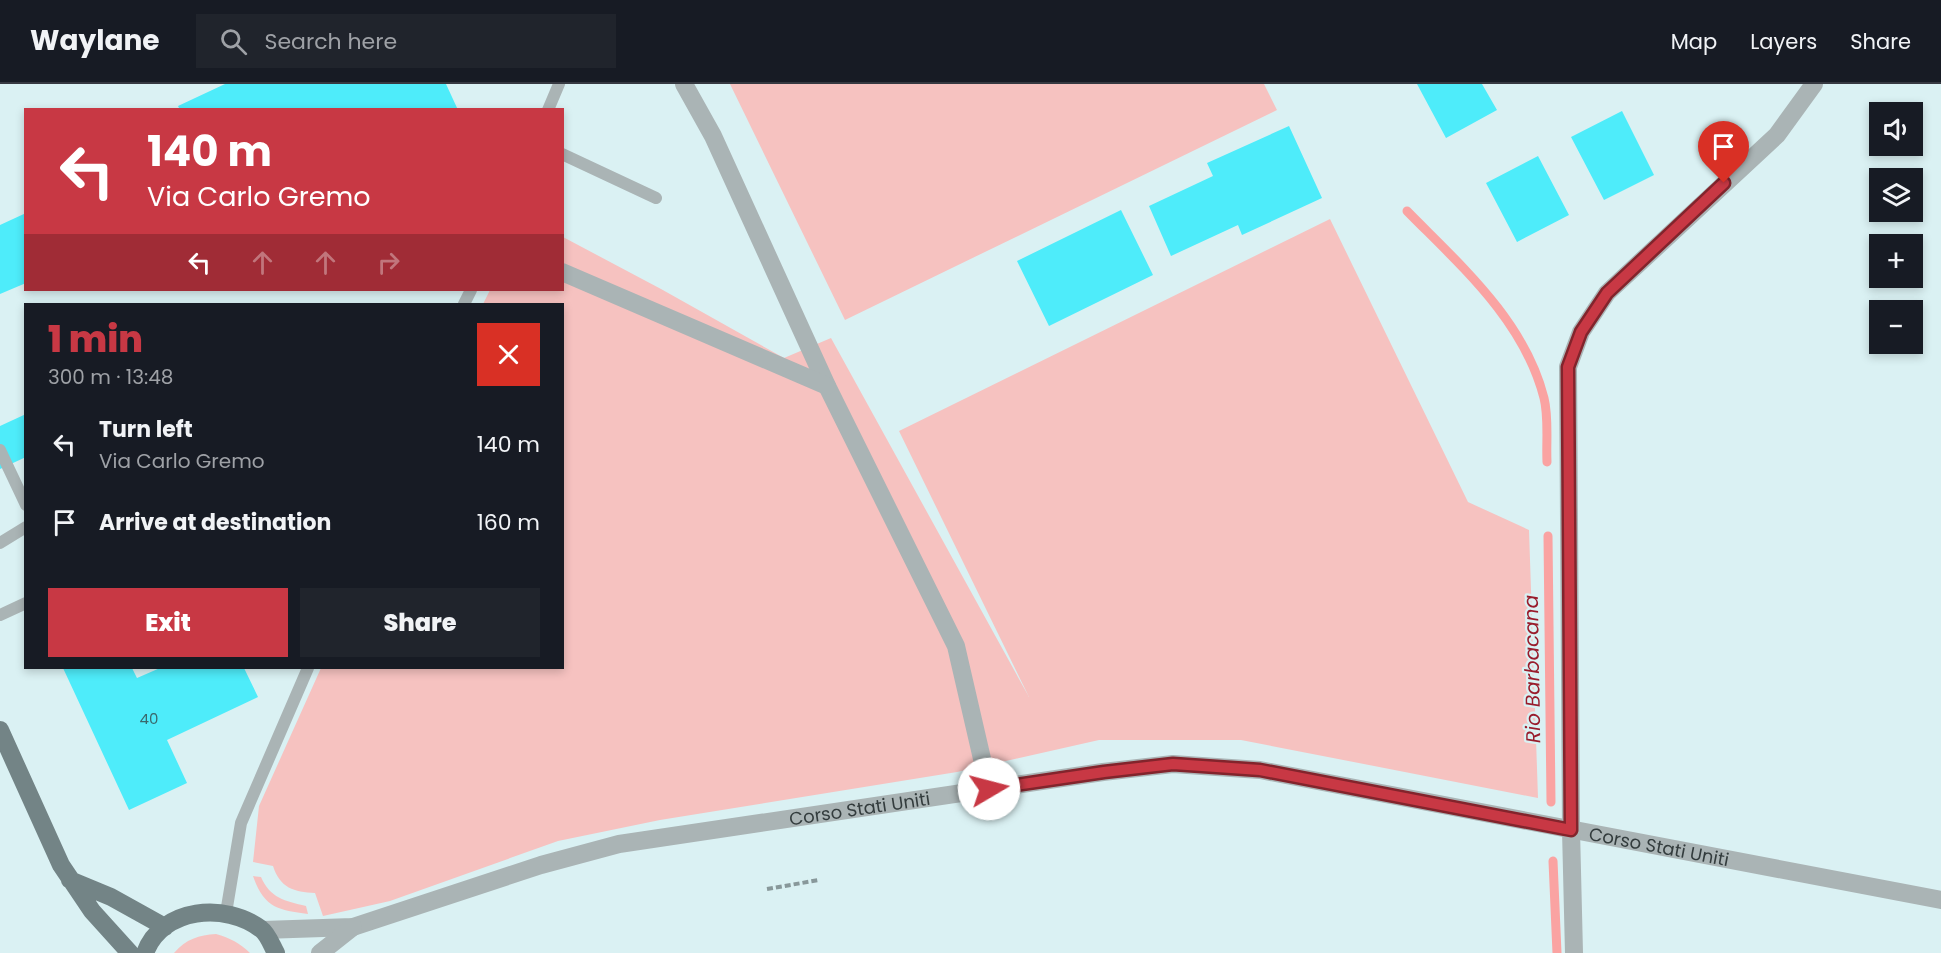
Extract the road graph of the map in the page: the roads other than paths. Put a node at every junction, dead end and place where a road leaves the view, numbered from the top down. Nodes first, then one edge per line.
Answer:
1 (559, 84) edge
2 (684, 84) edge
3 (1814, 84) edge
4 (549, 108) edge
5 (564, 155) edge
6 (656, 198) dead end
7 (564, 273) edge
8 (827, 386) junction
9 (0, 450) edge
10 (24, 501) edge
11 (24, 528) edge
12 (0, 543) edge
13 (24, 604) edge
14 (0, 615) edge
15 (308, 669) edge
16 (0, 730) edge
17 (989, 789) junction
18 (1571, 830) junction
19 (70, 880) junction
20 (1941, 900) edge
21 (226, 913) junction
22 (165, 927) junction
23 (353, 927) junction
24 (263, 930) junction
25 (130, 953) edge
26 (145, 953) edge
27 (276, 953) edge
28 (320, 953) edge
29 (1574, 953) edge

1 - 4 lane
2 - 8 street
3 - 18 street
5 - 6 lane
7 - 8 street
8 - 17 street
9 - 10 lane
11 - 12 lane
13 - 14 lane
15 - 21 lane
16 - 19 main road
17 - 18 street, Corso Stati Uniti
17 - 23 street, Corso Stati Uniti
18 - 20 street, Corso Stati Uniti
18 - 29 street
19 - 22 main road
19 - 25 main road
21 - 22 main road
21 - 24 main road
22 - 26 main road
23 - 24 street, Corso Stati Uniti
23 - 28 street, Corso Stati Uniti
24 - 27 main road

